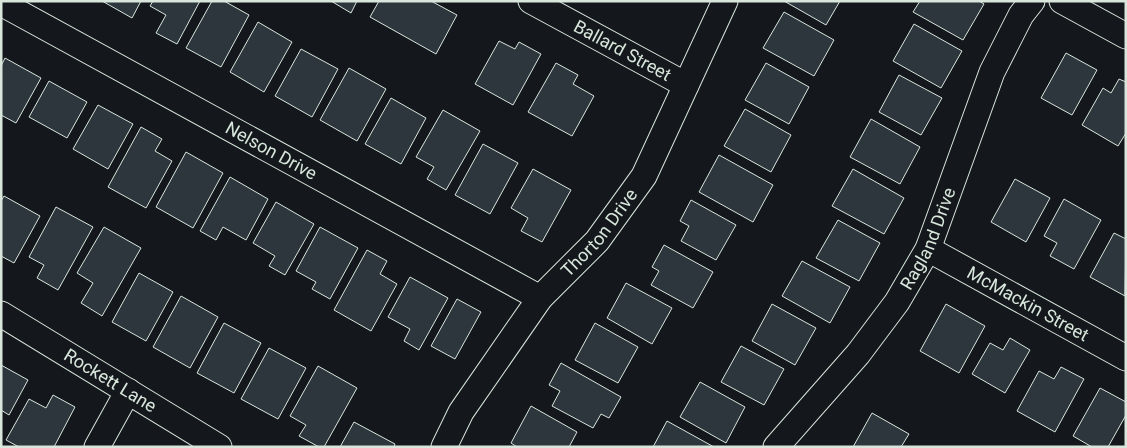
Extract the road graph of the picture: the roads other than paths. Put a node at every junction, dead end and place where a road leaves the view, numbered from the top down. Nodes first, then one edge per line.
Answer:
1 (532, 1) edge
2 (725, 1) edge
3 (1032, 1) edge
4 (1062, 1) edge
5 (1, 3) edge
6 (1126, 36) edge
7 (686, 85) junction
8 (928, 249) junction
9 (540, 298) junction
10 (1, 314) edge
11 (1126, 358) edge
12 (128, 391) junction
13 (97, 447) edge
14 (219, 447) edge
15 (444, 447) edge
16 (776, 447) edge

1 - 7 street, Ballard Street
2 - 7 street, Thorton Drive
3 - 8 street, Ragland Drive
4 - 6 street
5 - 9 street, Nelson Drive
7 - 9 street, Thorton Drive
8 - 11 street, McMackin Street
8 - 16 street, Ragland Drive
9 - 15 street, Thorton Drive
10 - 12 street, Rockett Lane
12 - 13 street
12 - 14 street, Rockett Lane

